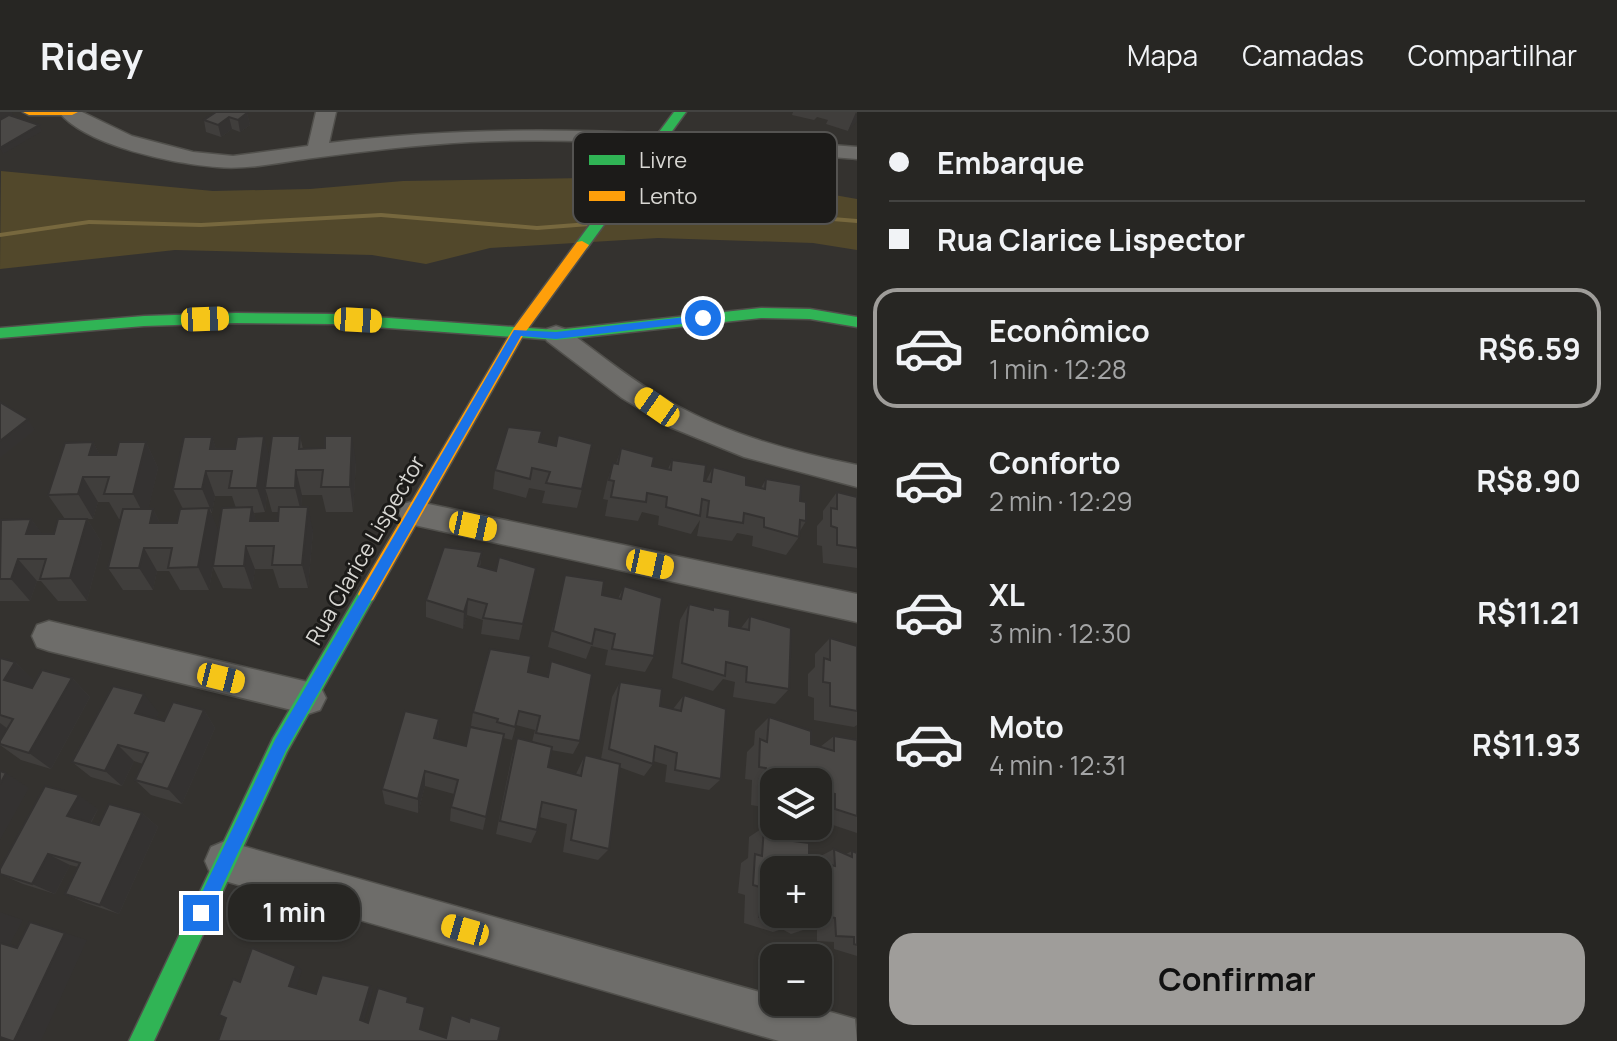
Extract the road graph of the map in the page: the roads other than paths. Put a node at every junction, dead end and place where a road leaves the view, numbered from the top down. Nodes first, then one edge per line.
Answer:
1 (29, 112) edge
2 (71, 112) edge
3 (326, 112) edge
4 (680, 112) edge
5 (575, 132) edge
6 (663, 132) edge
7 (317, 151) junction
8 (837, 151) edge
9 (857, 153) edge
10 (596, 224) edge
11 (857, 322) edge
12 (518, 332) junction
13 (0, 333) edge
14 (556, 335) junction
15 (857, 476) edge
16 (414, 513) junction
17 (857, 608) edge
18 (49, 636) dead end
19 (308, 698) junction
20 (225, 861) junction
21 (141, 1041) edge
22 (855, 1041) edge

1 - 2 street
2 - 7 street
3 - 7 street
4 - 6 street, Rua Clarice Lispector
5 - 7 street
8 - 9 street
10 - 12 street, Rua Clarice Lispector
11 - 14 street
12 - 13 street
12 - 14 street
12 - 16 street, Rua Clarice Lispector
14 - 15 street
16 - 17 street
16 - 19 street, Rua Clarice Lispector
18 - 19 street
19 - 20 street, Rua Clarice Lispector
20 - 21 street, Rua Clarice Lispector
20 - 22 street

